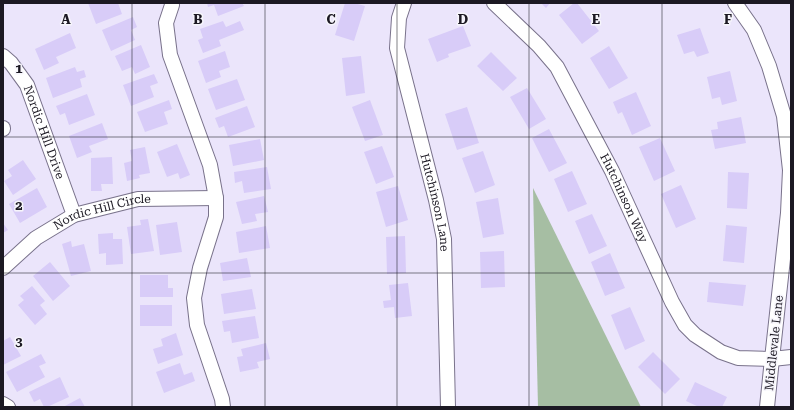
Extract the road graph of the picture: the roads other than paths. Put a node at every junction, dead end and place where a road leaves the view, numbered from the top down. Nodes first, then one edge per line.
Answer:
1 (404, 3) edge
2 (494, 3) edge
3 (735, 3) edge
4 (172, 5) dead end
5 (3, 56) edge
6 (216, 198) junction
7 (74, 215) junction
8 (3, 268) edge
9 (791, 357) edge
10 (772, 359) junction
11 (3, 404) edge
12 (8, 407) edge
13 (223, 407) edge
14 (448, 407) edge
15 (767, 407) edge

1 - 14 street, Hutchinson Lane
2 - 10 street, Hutchinson Way
3 - 10 street, Middlevale Lane
4 - 6 street
5 - 7 street, Nordic Hill Drive
6 - 7 street, Nordic Hill Circle
6 - 13 street
7 - 8 street, Nordic Hill Circle
9 - 10 street, Hutchinson Way
10 - 15 street, Middlevale Lane
11 - 12 street

